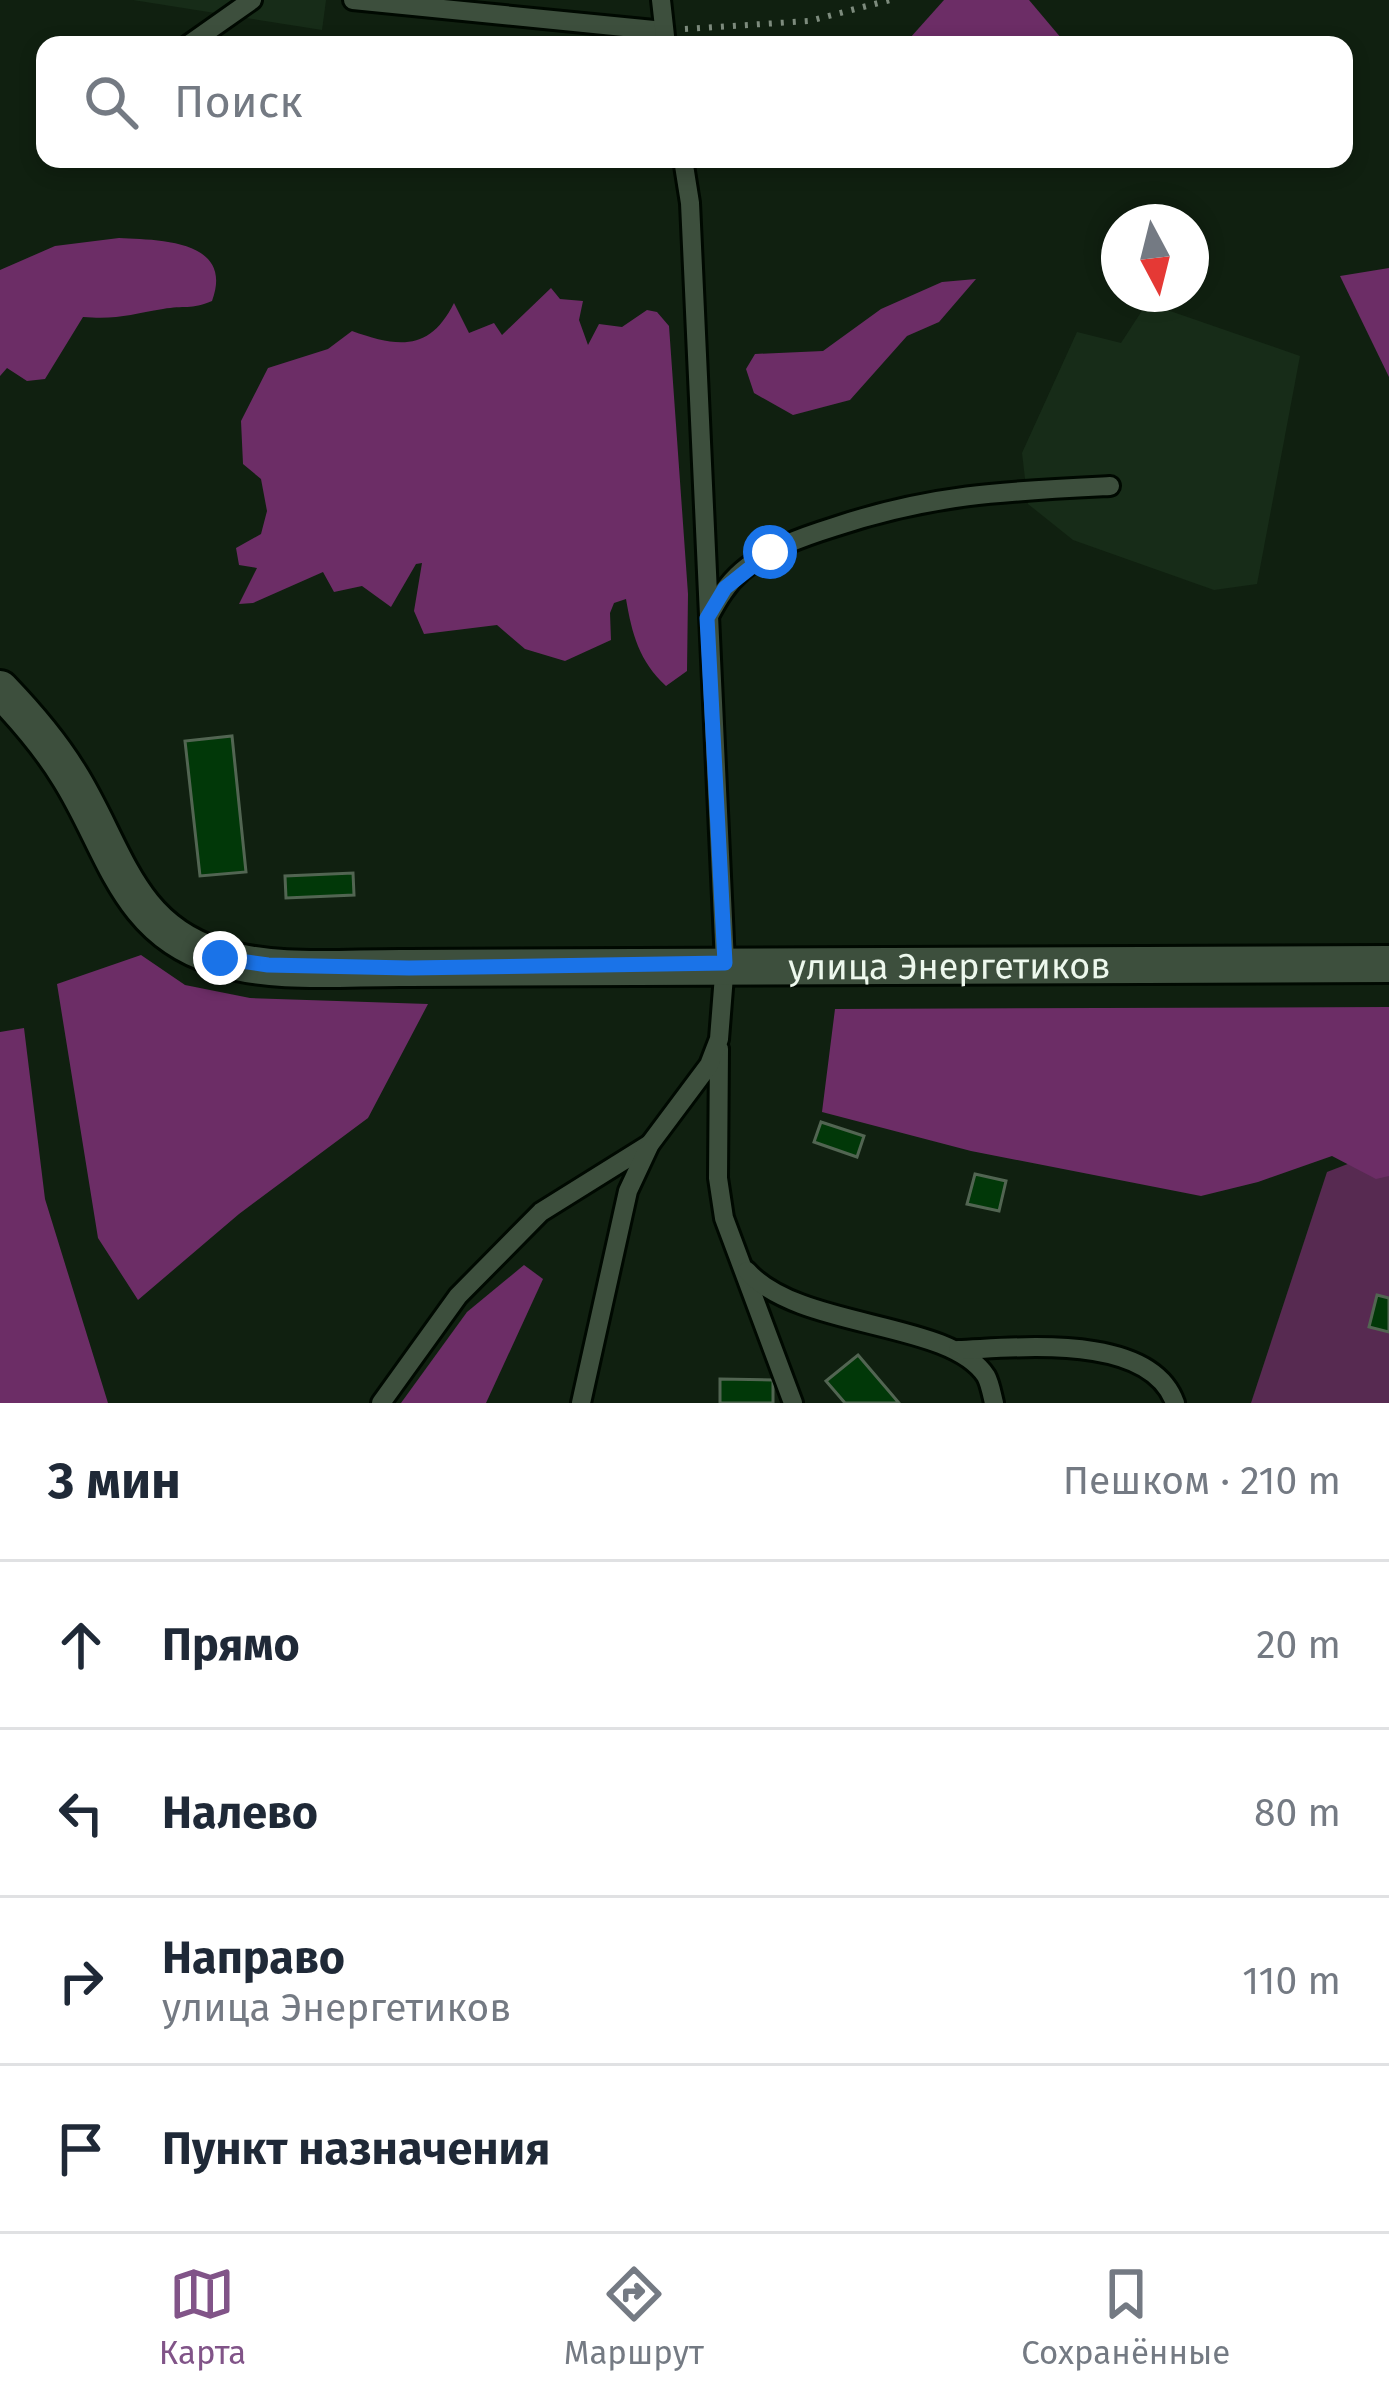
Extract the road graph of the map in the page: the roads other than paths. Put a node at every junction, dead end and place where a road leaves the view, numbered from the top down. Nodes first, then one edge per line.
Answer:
1 (252, 0) edge
2 (353, 0) edge
3 (661, 0) edge
4 (201, 36) edge
5 (649, 36) edge
6 (665, 36) edge
7 (684, 168) edge
8 (1110, 486) dead end
9 (707, 618) junction
10 (0, 689) edge
11 (725, 963) junction
12 (1389, 964) edge
13 (719, 1039) junction
14 (650, 1144) junction
15 (740, 1263) junction
16 (958, 1350) junction
17 (381, 1403) edge
18 (581, 1403) edge
19 (793, 1403) edge
20 (994, 1403) edge
21 (1175, 1403) edge

1 - 4 lane
2 - 5 lane
3 - 6 lane
7 - 9 lane
8 - 9 lane
9 - 11 lane
10 - 11 street, улица Энергетиков
11 - 12 street, улица Энергетиков
11 - 13 lane
13 - 14 lane
13 - 15 lane
14 - 17 lane
14 - 18 lane
15 - 16 lane
15 - 19 lane
16 - 20 lane
16 - 21 lane

